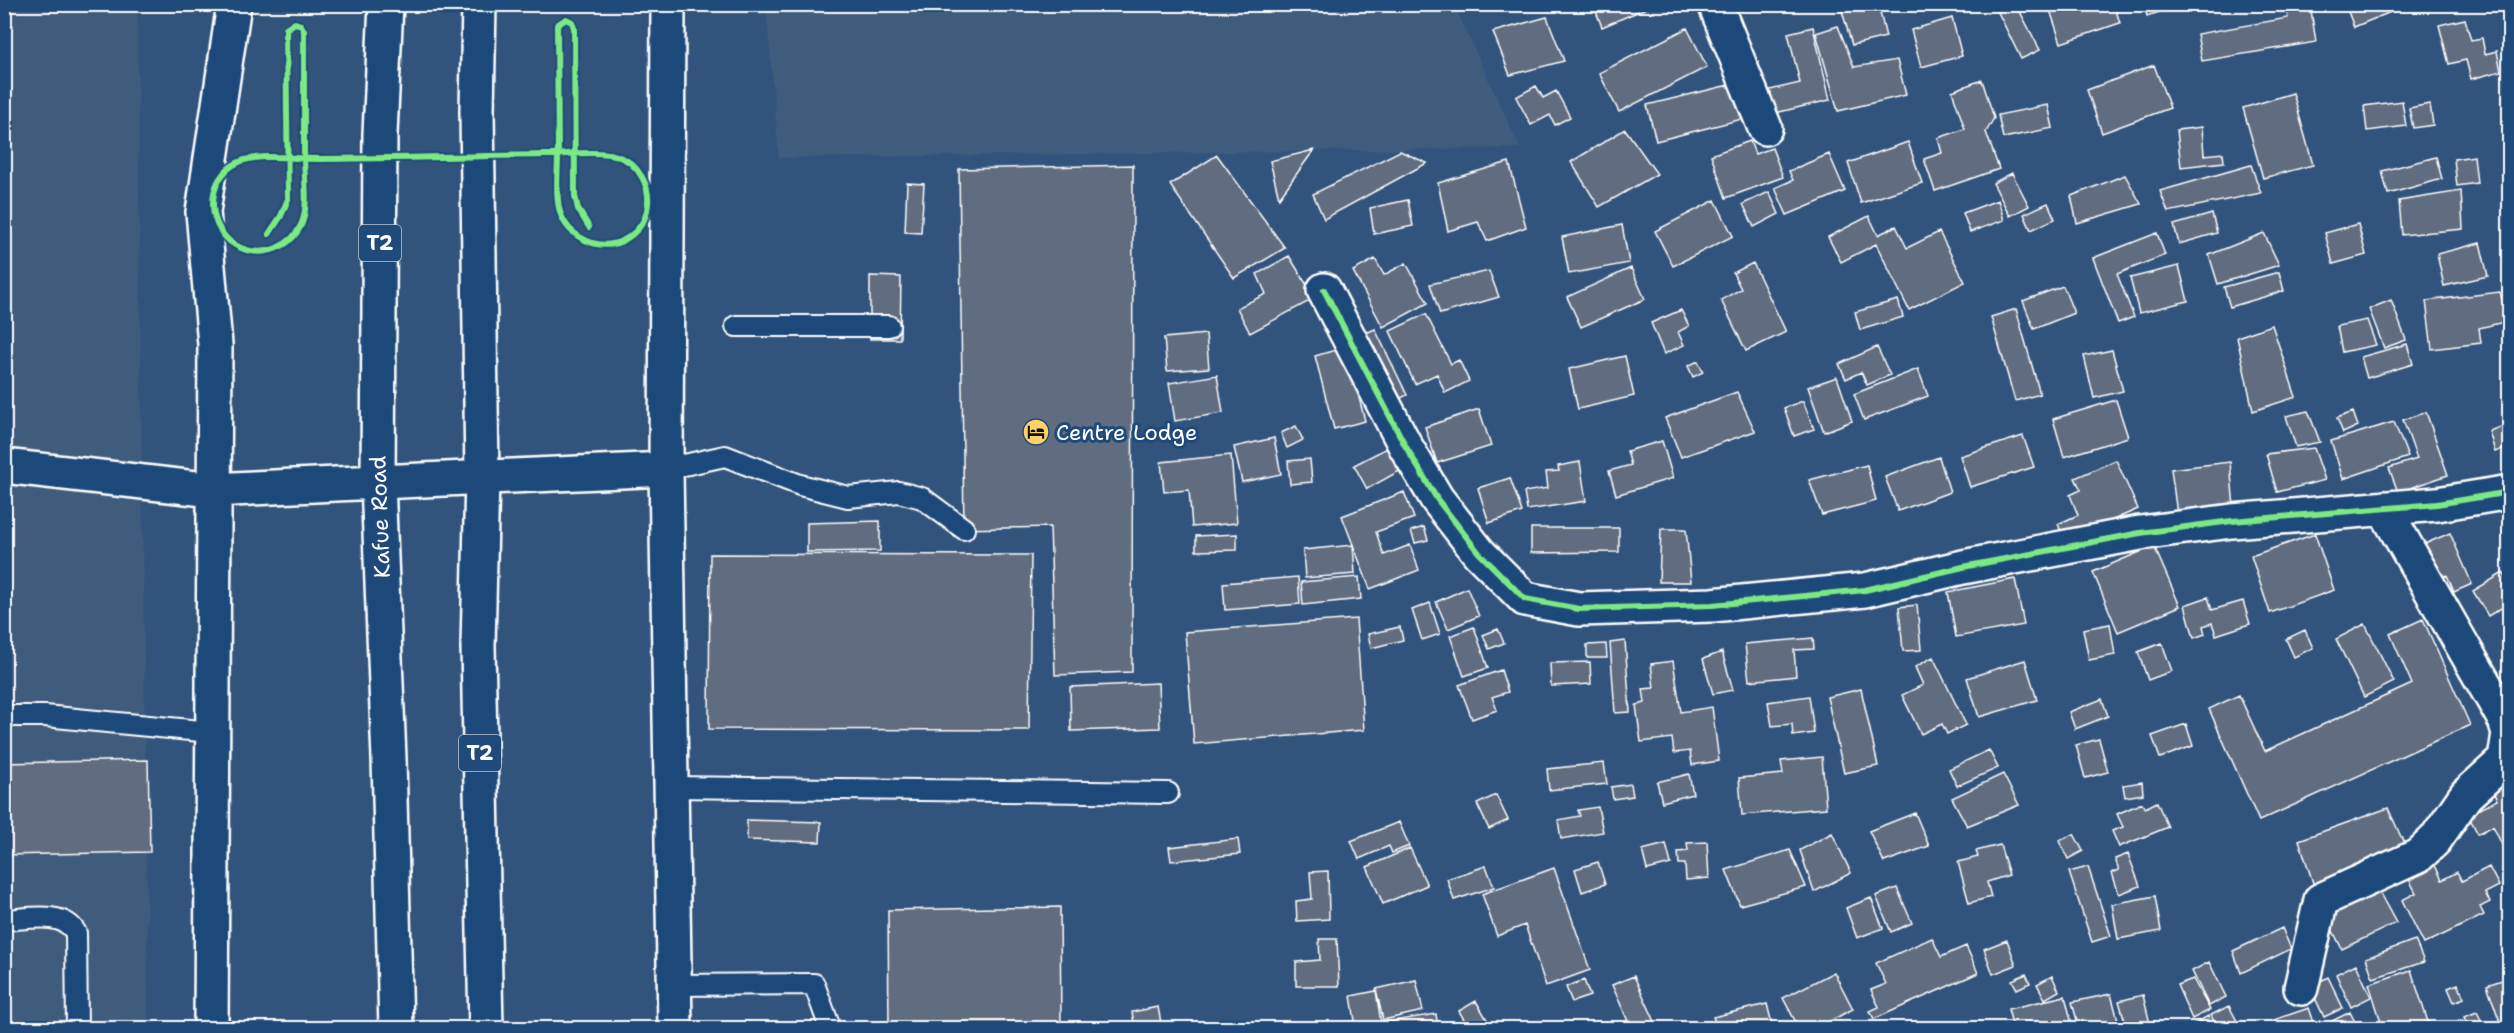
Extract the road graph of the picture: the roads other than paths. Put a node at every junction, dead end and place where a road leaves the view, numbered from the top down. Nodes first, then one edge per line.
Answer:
1 (234, 4) edge
2 (386, 4) edge
3 (479, 4) edge
4 (668, 4) edge
5 (1714, 4) edge
6 (1765, 128) dead end
7 (1324, 290) dead end
8 (736, 326) dead end
9 (889, 326) dead end
10 (4, 465) edge
11 (666, 469) junction
12 (482, 477) junction
13 (378, 482) junction
14 (213, 490) junction
15 (2510, 492) edge
16 (2384, 508) junction
17 (964, 529) dead end
18 (4, 716) edge
19 (211, 732) junction
20 (671, 787) junction
21 (1168, 792) dead end
22 (4, 920) edge
23 (675, 986) junction
24 (2301, 988) dead end
25 (77, 1029) edge
26 (212, 1029) edge
27 (396, 1029) edge
28 (486, 1029) edge
29 (675, 1029) edge
30 (830, 1029) edge

1 - 14 street
2 - 13 street, Kafue Road / T2
3 - 12 street, T2
4 - 11 street
5 - 6 street
7 - 16 street
8 - 9 lane
10 - 14 street
11 - 12 street
11 - 17 lane
11 - 20 street
12 - 13 street
12 - 28 street, T2
13 - 14 street
13 - 27 street, Kafue Road / T2
14 - 19 street
15 - 16 street
16 - 24 street
18 - 19 lane
19 - 26 street
20 - 21 lane
20 - 23 street
22 - 25 lane
23 - 29 street
23 - 30 lane

